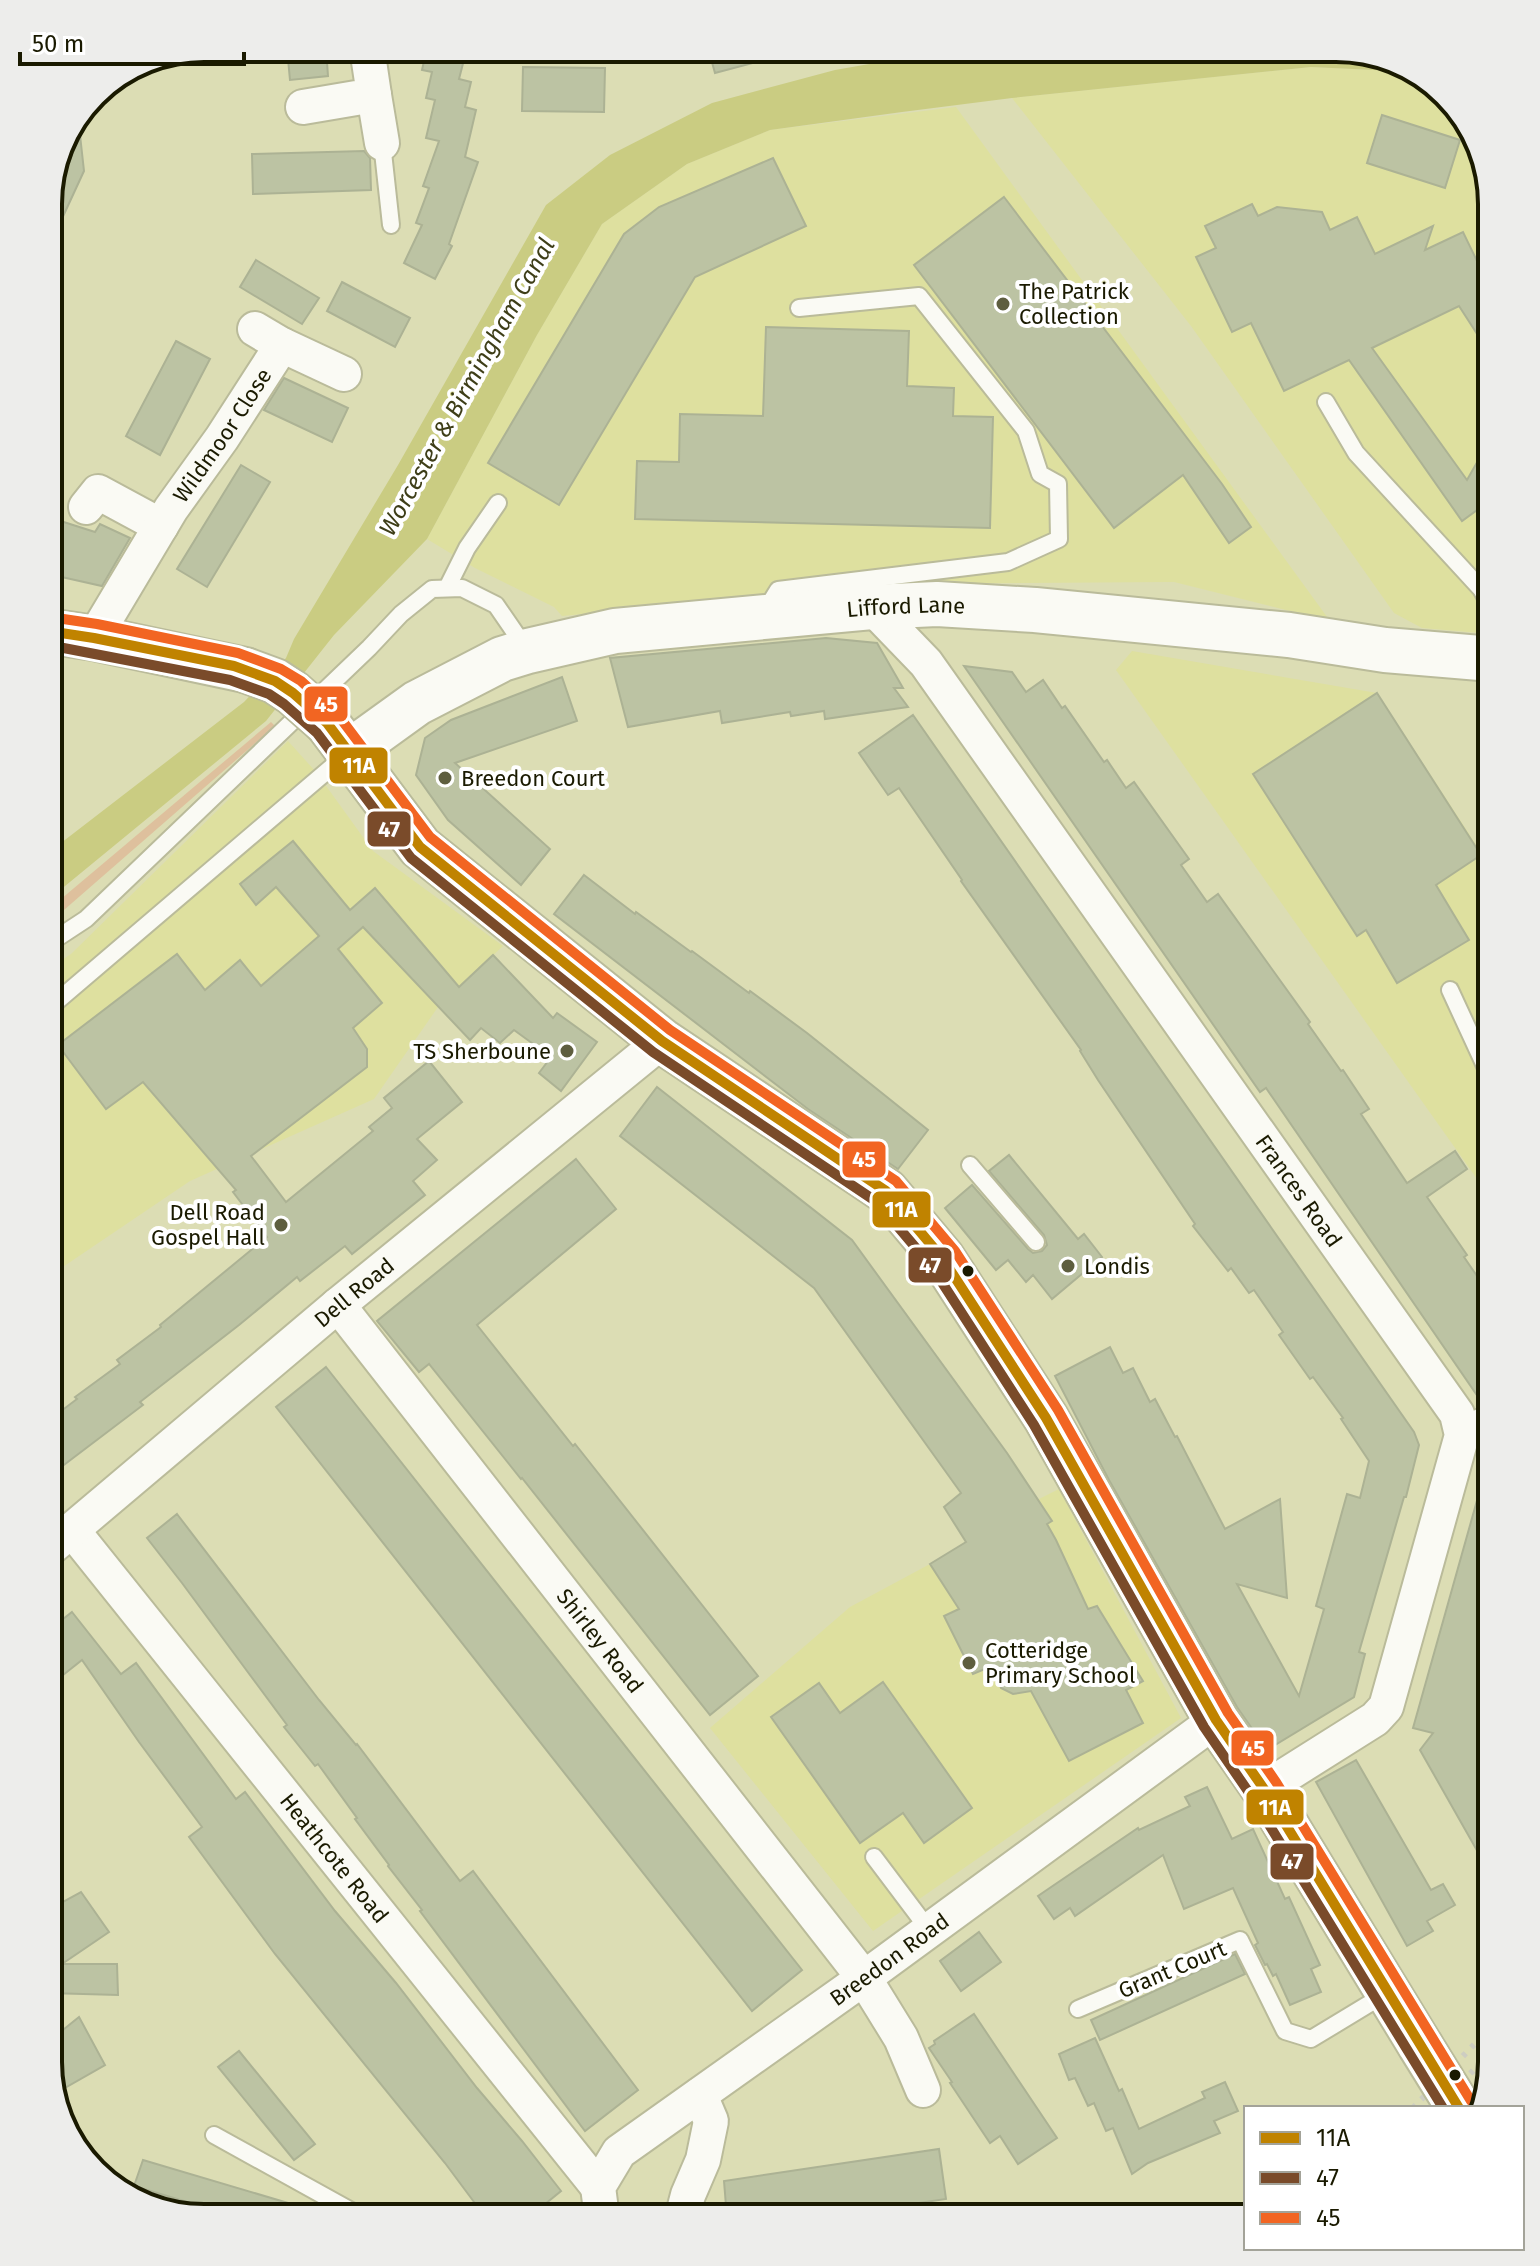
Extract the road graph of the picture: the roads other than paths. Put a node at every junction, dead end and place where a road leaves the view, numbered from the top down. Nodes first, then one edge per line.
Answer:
1 (369, 62) edge
2 (374, 95) junction
3 (303, 107) dead end
4 (382, 143) joint
5 (391, 225) dead end
6 (799, 308) dead end
7 (344, 374) dead end
8 (1326, 402) dead end
9 (498, 503) dead end
10 (86, 507) dead end
11 (161, 526) junction
12 (1478, 586) edge
13 (447, 588) junction
14 (872, 607) junction
15 (759, 619) junction
16 (110, 629) junction
17 (62, 631) edge
18 (528, 651) junction
19 (1478, 658) edge
20 (338, 738) junction
21 (62, 935) edge
22 (1450, 990) dead end
23 (62, 996) edge
24 (662, 1041) junction
25 (1478, 1051) edge
26 (970, 1165) dead end
27 (1036, 1242) dead end
28 (338, 1305) junction
29 (1478, 1418) edge
30 (1460, 1425) junction
31 (62, 1538) edge
32 (62, 1542) edge
33 (1216, 1720) junction
34 (1264, 1789) junction
35 (874, 1857) dead end
36 (929, 1930) junction
37 (864, 1978) junction
38 (1389, 1992) junction
39 (1078, 2009) dead end
40 (923, 2090) dead end
41 (700, 2095) junction
42 (1458, 2106) edge
43 (214, 2135) dead end
44 (600, 2202) edge
45 (339, 2204) edge
46 (686, 2204) edge

1 - 2 street
2 - 3 street
2 - 4 street
4 - 5 lane
6 - 15 lane
7 - 11 street, Wildmoor Close
8 - 12 lane
9 - 13 lane
10 - 11 street, Wildmoor Close
11 - 16 street, Wildmoor Close
13 - 18 lane
13 - 21 lane
14 - 15 main road, Lifford Lane
14 - 19 main road, Lifford Lane
14 - 30 street, Frances Road
15 - 18 main road, Lifford Lane
16 - 17 main road
16 - 20 main road, bridge
18 - 20 main road, Lifford Lane
20 - 23 lane
20 - 24 main road
22 - 25 lane
24 - 28 street, Dell Road
24 - 33 main road
26 - 27 lane
28 - 31 street, Dell Road
28 - 37 street, Shirley Road
29 - 30 lane
30 - 34 street
32 - 44 street, Heathcote Road
33 - 34 main road
33 - 36 street, Breedon Road
34 - 38 main road
35 - 36 lane
36 - 37 street, Breedon Road
37 - 40 street, Shirley Road
37 - 41 street, Breedon Road
38 - 39 lane, Grant Court
38 - 42 main road, bridge
41 - 44 street, Breedon Road
41 - 46 street
43 - 45 lane

